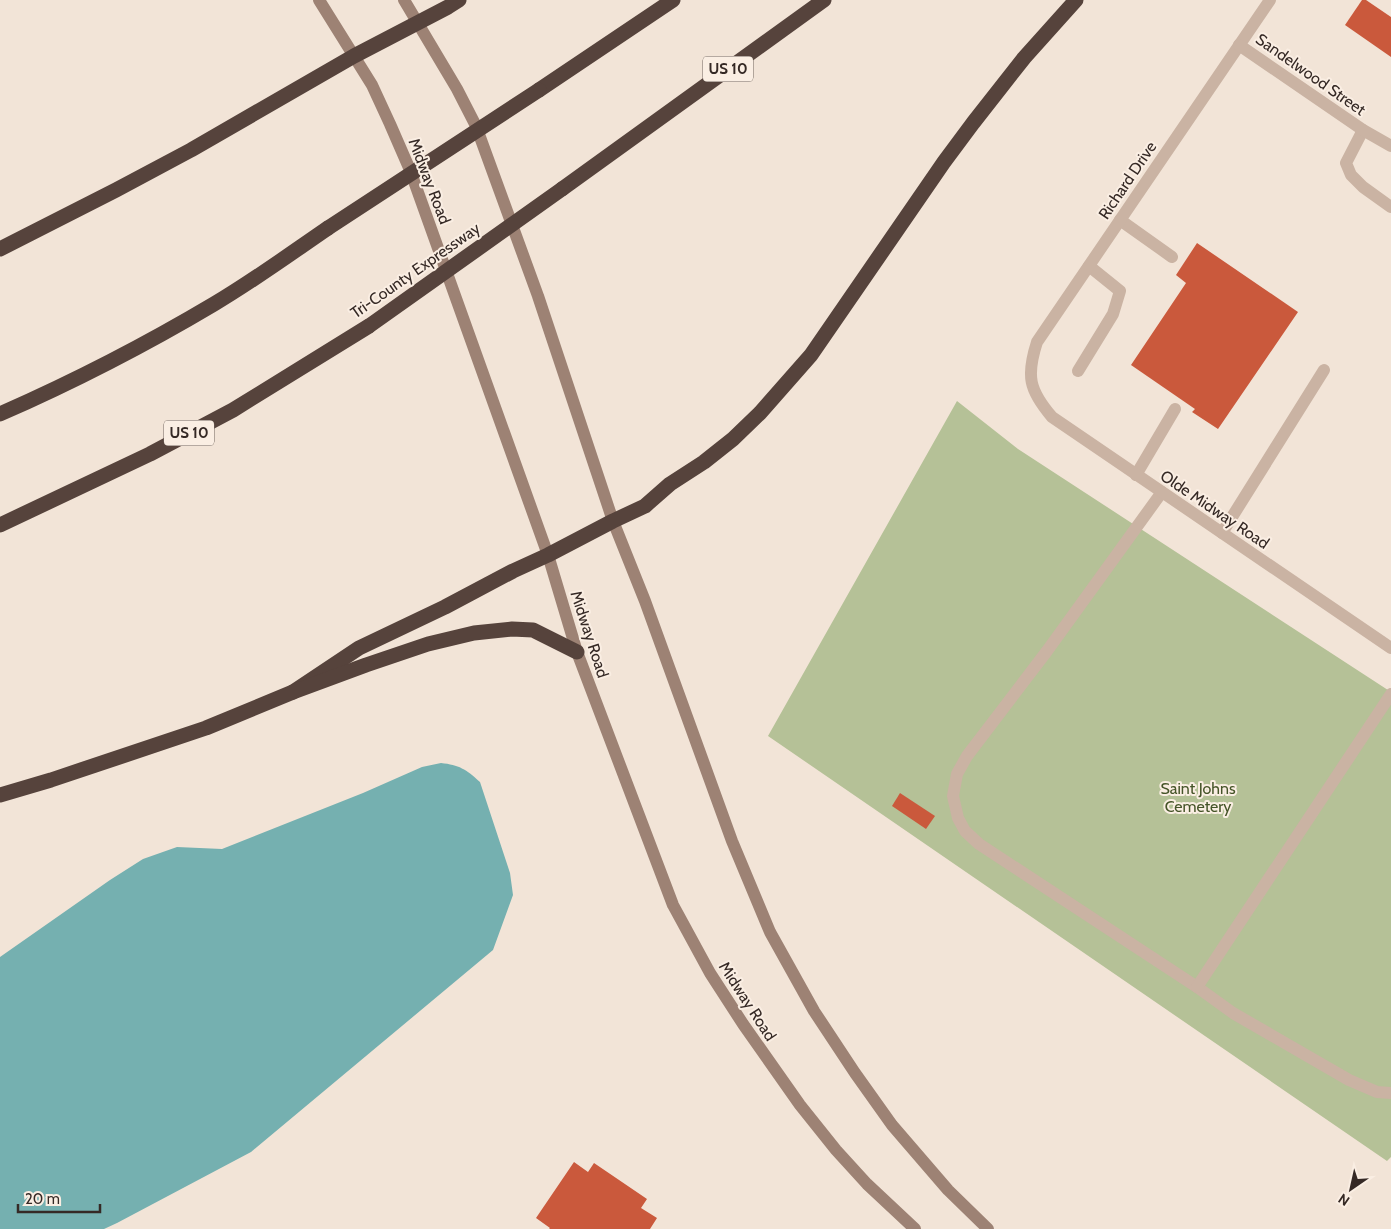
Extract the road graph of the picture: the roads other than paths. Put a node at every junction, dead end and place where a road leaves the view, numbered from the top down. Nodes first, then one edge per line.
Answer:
1 (319, 0) edge
2 (404, 0) edge
3 (458, 0) edge
4 (673, 0) edge
5 (824, 0) edge
6 (1076, 0) edge
7 (1270, 0) edge
8 (418, 22) junction
9 (1239, 44) junction
10 (354, 56) junction
11 (1363, 130) junction
12 (1391, 146) edge
13 (1391, 207) edge
14 (1120, 220) junction
15 (0, 249) edge
16 (1172, 257) dead end
17 (1089, 266) junction
18 (1324, 370) dead end
19 (1078, 371) dead end
20 (1032, 385) joint
21 (1175, 409) dead end
22 (0, 414) edge
23 (1136, 475) junction
24 (1162, 492) junction
25 (613, 521) junction
26 (0, 525) edge
27 (1222, 533) junction
28 (548, 555) junction
29 (1391, 648) edge
30 (577, 652) junction
31 (293, 692) junction
32 (1391, 694) edge
33 (0, 795) edge
34 (1197, 987) junction
35 (1391, 1093) edge
36 (915, 1229) edge
37 (988, 1229) edge

1 - 10 main road, Midway Road
2 - 8 main road
3 - 8 highway
4 - 22 highway, bridge
5 - 26 highway, Tri-County Expressway / US 10, bridge
6 - 25 highway
7 - 9 street, Richard Drive
8 - 10 highway
8 - 25 main road
9 - 11 street, Sandelwood Street
9 - 14 street, Richard Drive
10 - 15 highway
10 - 28 main road, Midway Road
11 - 12 street, Sandelwood Street
11 - 13 street
14 - 16 street
14 - 17 street, Richard Drive
17 - 19 street
17 - 20 street, Richard Drive
18 - 27 street
20 - 23 street, Olde Midway Road
21 - 23 street
23 - 24 street, Olde Midway Road
24 - 27 street, Olde Midway Road
24 - 34 street
25 - 28 highway
25 - 37 main road
27 - 29 street, Olde Midway Road
28 - 30 main road, Midway Road
28 - 31 highway
30 - 31 highway
30 - 36 main road, Midway Road
31 - 33 highway
32 - 34 street
34 - 35 street

